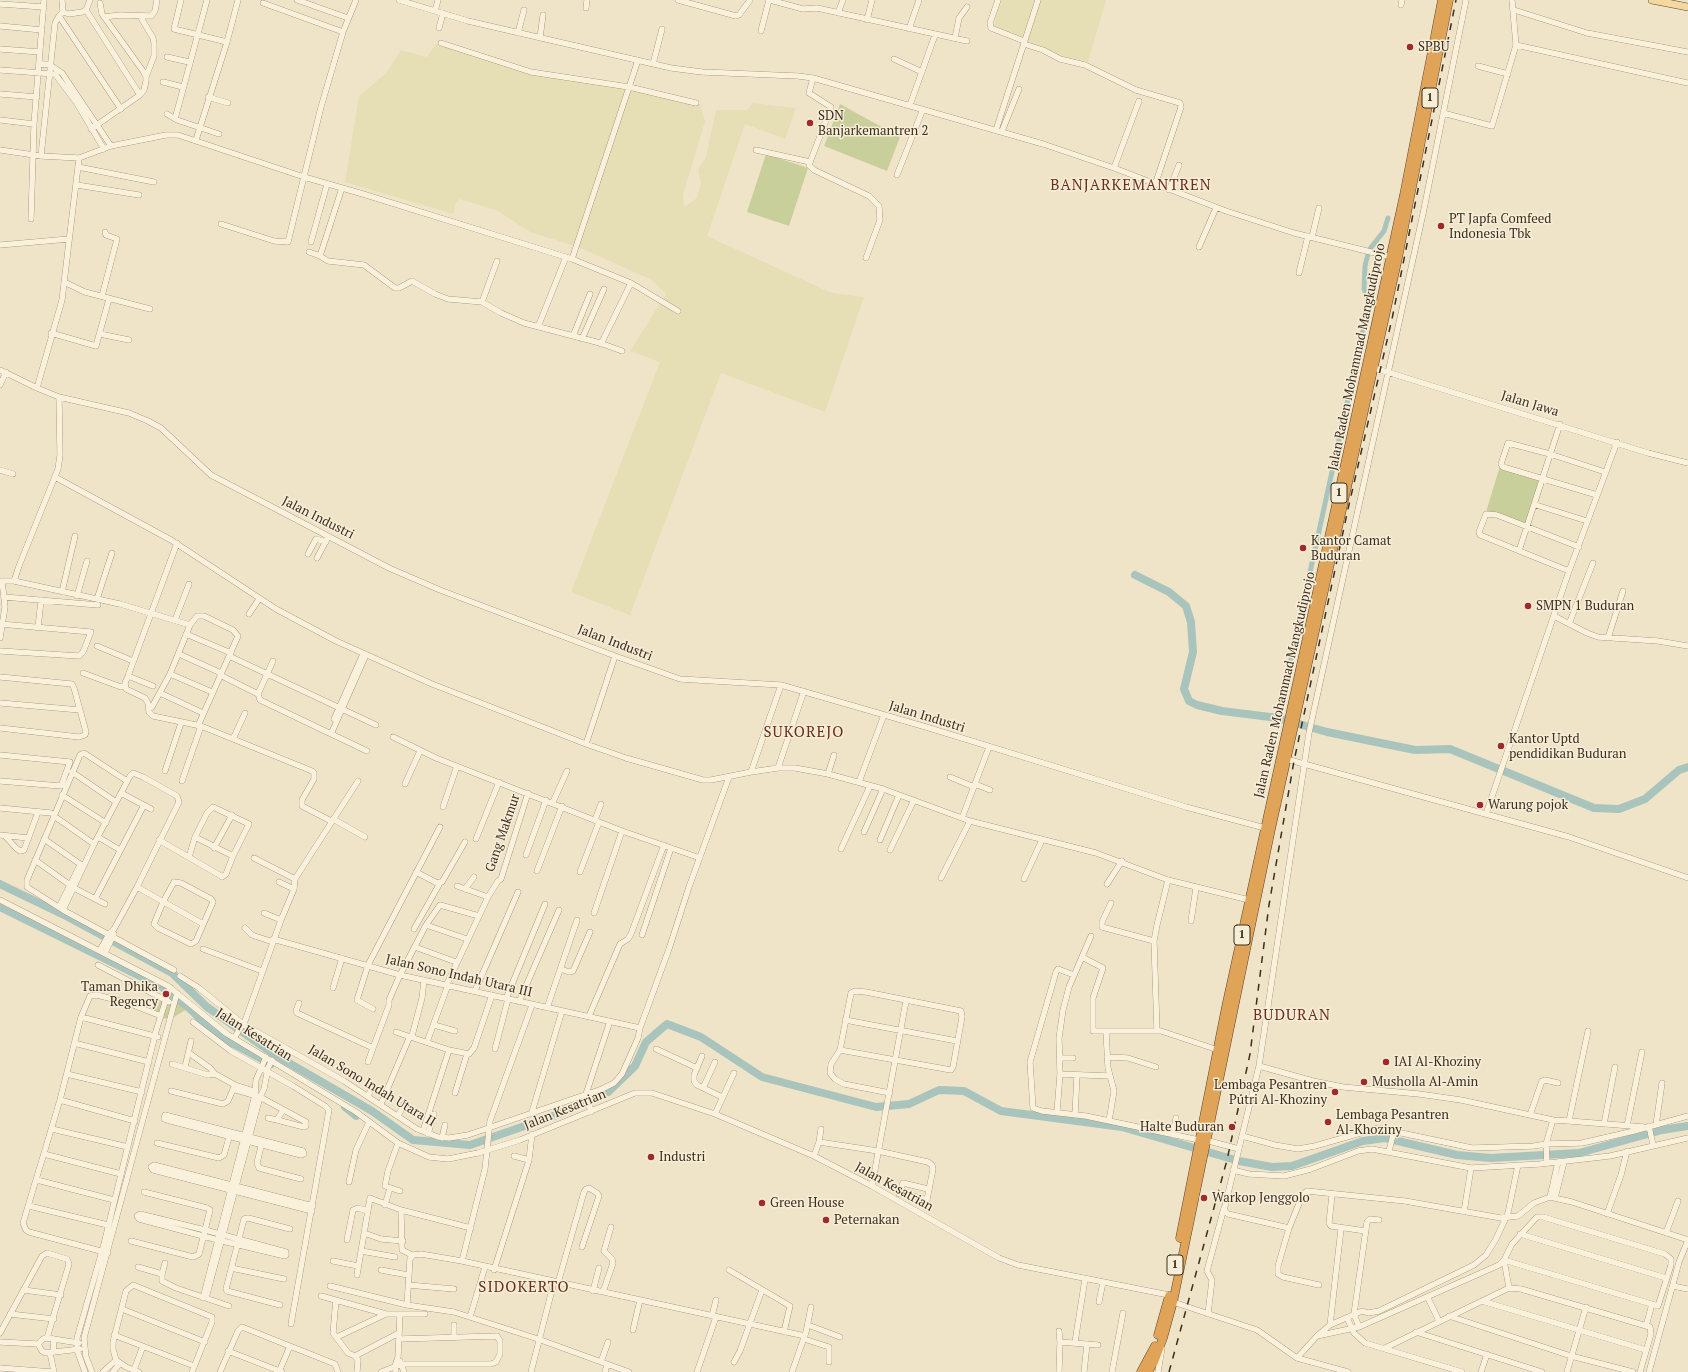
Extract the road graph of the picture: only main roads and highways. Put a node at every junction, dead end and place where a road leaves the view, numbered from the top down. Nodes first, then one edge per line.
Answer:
1 (1442, 0) edge
2 (1449, 0) edge
3 (1652, 0) edge
4 (1688, 7) edge
5 (1370, 367) junction
6 (1290, 730) junction
7 (1229, 1008) junction
8 (1226, 1022) junction
9 (1202, 1141) junction
10 (1171, 1298) junction
11 (1141, 1372) edge
12 (1148, 1372) edge

1 - 5 highway, Jalan Raden Mohammad Mangkudiprojo / 1
2 - 5 highway, Jalan Raden Mohammad Mangkudiprojo / 1
3 - 4 main road
5 - 6 highway, Jalan Raden Mohammad Mangkudiprojo / 1
6 - 7 highway, Jalan Raden Mohammad Mangkudiprojo / 1
6 - 7 highway, Jalan Raden Mohammad Mangkudiprojo / 1
7 - 8 highway, Jalan Raden Mohammad Mangkudiprojo / 1
8 - 9 highway, Jalan Raden Mohammad Mangkudiprojo / 1
8 - 9 highway, Jalan Raden Mohammad Mangkudiprojo / 1
9 - 10 highway, Jalan Raden Mohammad Mangkudiprojo / 1
10 - 11 highway, Jalan Raden Mohammad Mangkudiprojo / 1
10 - 12 highway, Jalan Raden Mohammad Mangkudiprojo / 1

